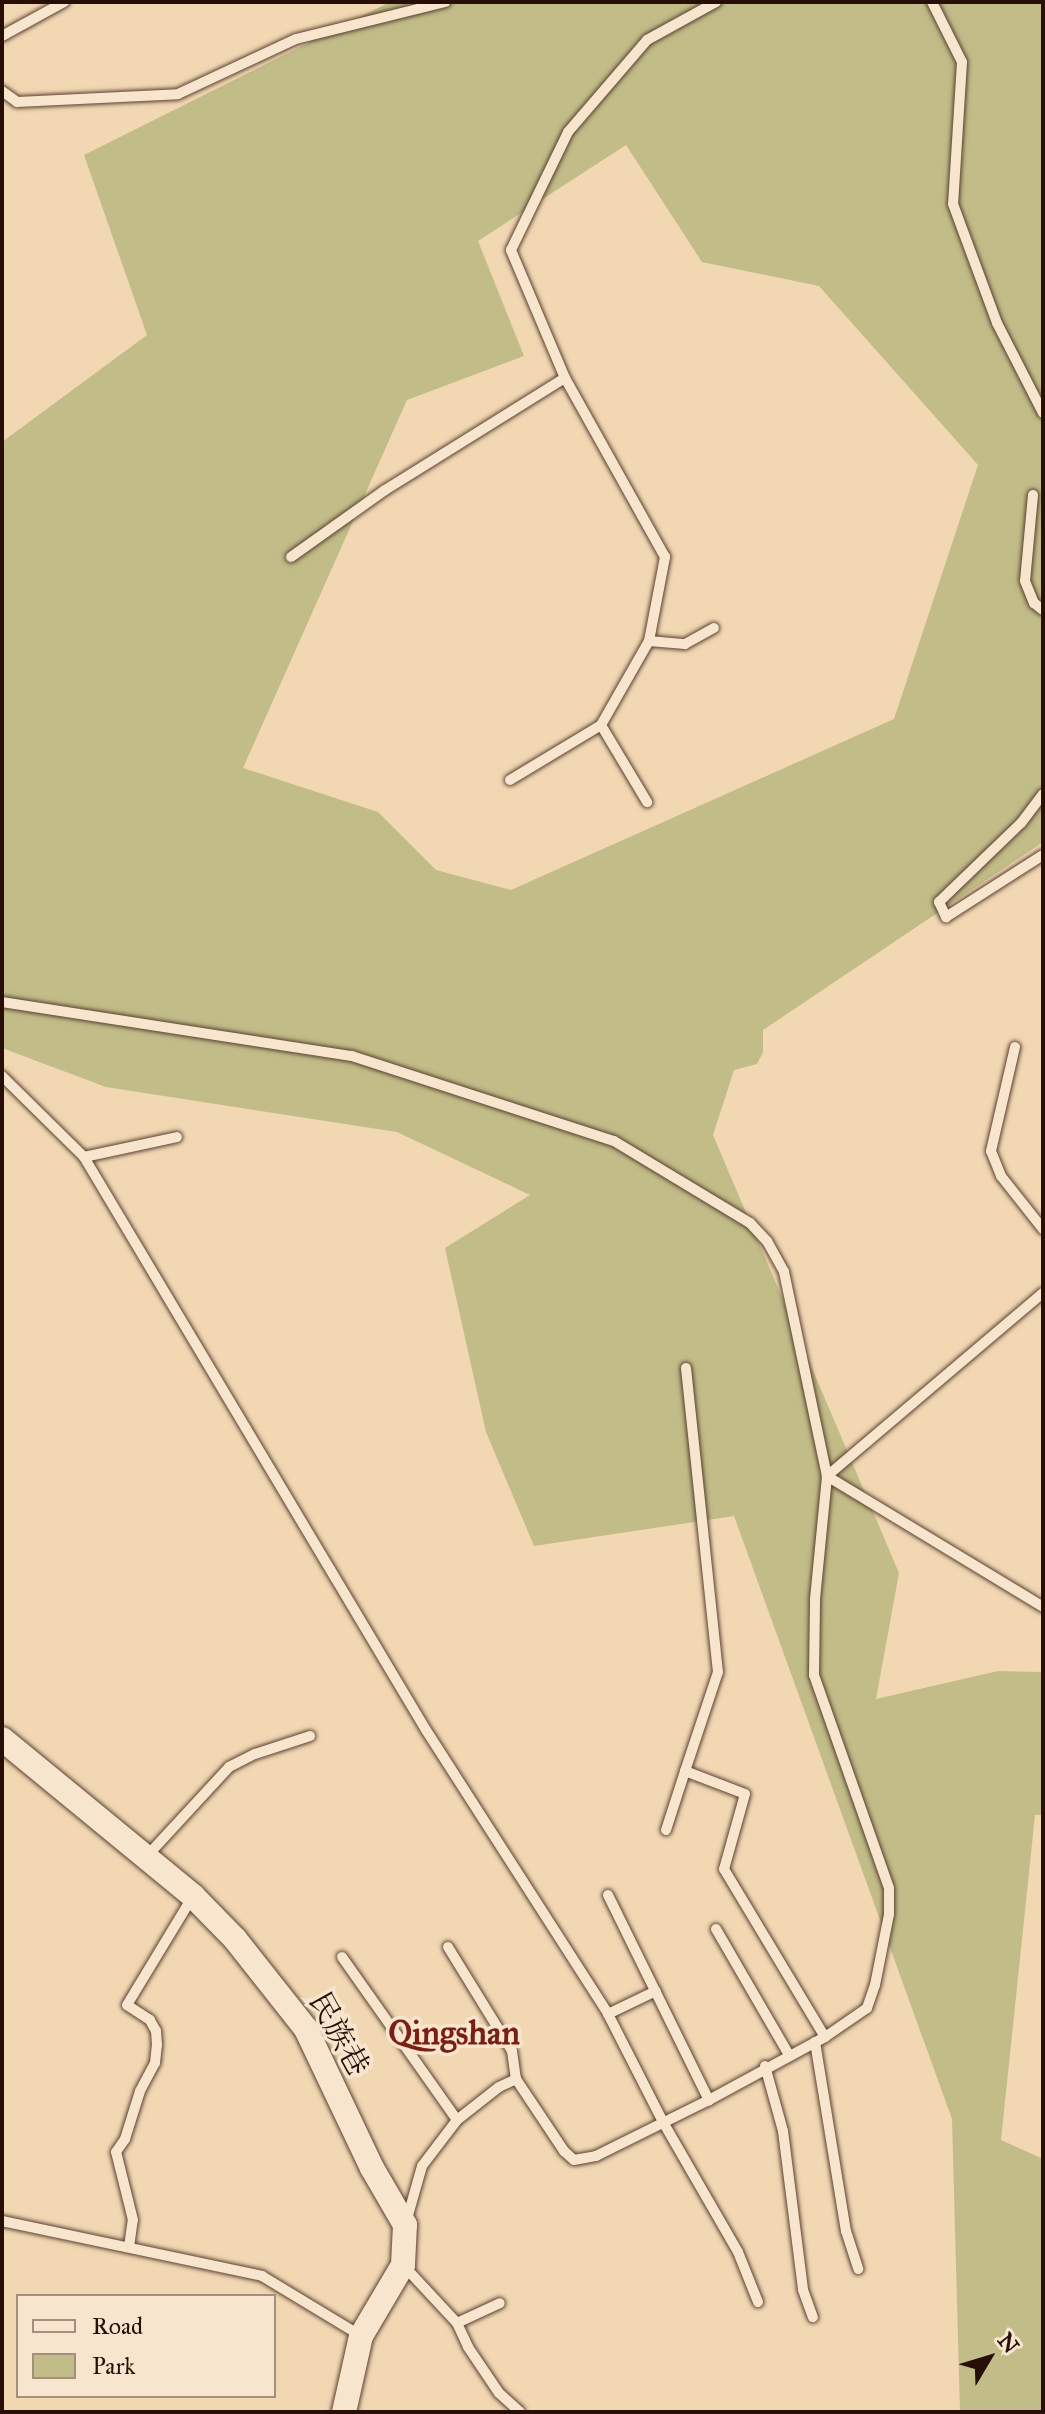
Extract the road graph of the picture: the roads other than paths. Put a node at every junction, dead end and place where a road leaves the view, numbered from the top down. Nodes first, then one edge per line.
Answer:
1 (64, 2) edge
2 (446, 2) edge
3 (716, 2) edge
4 (932, 2) edge
5 (2, 36) edge
6 (2, 91) edge
7 (565, 378) junction
8 (1043, 413) edge
9 (1033, 495) dead end
10 (291, 557) dead end
11 (1043, 610) edge
12 (714, 628) dead end
13 (649, 641) junction
14 (601, 725) junction
15 (510, 780) dead end
16 (1043, 794) edge
17 (647, 802) dead end
18 (1043, 855) edge
19 (2, 1002) edge
20 (1015, 1047) dead end
21 (2, 1076) edge
22 (177, 1137) dead end
23 (84, 1157) junction
24 (1043, 1229) edge
25 (1043, 1293) edge
26 (686, 1368) dead end
27 (827, 1476) junction
28 (1043, 1607) edge
29 (310, 1736) dead end
30 (2, 1739) edge
31 (685, 1771) junction
32 (666, 1830) dead end
33 (147, 1856) junction
34 (608, 1895) dead end
35 (193, 1896) junction
36 (716, 1929) dead end
37 (448, 1947) dead end
38 (342, 1957) dead end
39 (656, 1991) junction
40 (608, 2014) junction
41 (820, 2039) junction
42 (789, 2055) junction
43 (765, 2066) junction
44 (516, 2079) junction
45 (709, 2100) junction
46 (457, 2120) junction
47 (663, 2122) junction
48 (2, 2221) edge
49 (405, 2225) junction
50 (129, 2247) junction
51 (403, 2265) junction
52 (858, 2269) dead end
53 (758, 2302) dead end
54 (500, 2303) dead end
55 (813, 2317) dead end
56 (457, 2323) junction
57 (361, 2336) junction
58 (344, 2410) edge
59 (520, 2412) edge

1 - 5 lane
2 - 6 lane
3 - 7 lane
4 - 8 lane
7 - 10 lane
7 - 13 lane
9 - 11 lane
12 - 13 lane
13 - 14 lane
14 - 15 lane
14 - 17 lane
16 - 18 lane
19 - 27 lane
20 - 24 lane
21 - 23 lane
22 - 23 lane
23 - 40 lane
25 - 27 lane
26 - 31 lane
27 - 28 lane
27 - 41 lane
29 - 33 lane
30 - 33 street, 民族巷
31 - 32 lane
31 - 41 lane
33 - 35 street, 民族巷
34 - 39 lane
35 - 49 street, 民族巷
35 - 50 lane
36 - 42 lane
37 - 44 lane
38 - 46 lane
39 - 40 lane
39 - 45 lane
40 - 47 lane
41 - 42 lane
41 - 52 lane
42 - 43 lane
43 - 45 lane
43 - 55 lane
44 - 46 lane
44 - 47 lane
45 - 47 lane
46 - 49 lane
47 - 53 lane
48 - 50 lane
49 - 51 street
50 - 57 lane
51 - 56 lane
51 - 57 street
54 - 56 lane
56 - 59 lane
57 - 58 street

